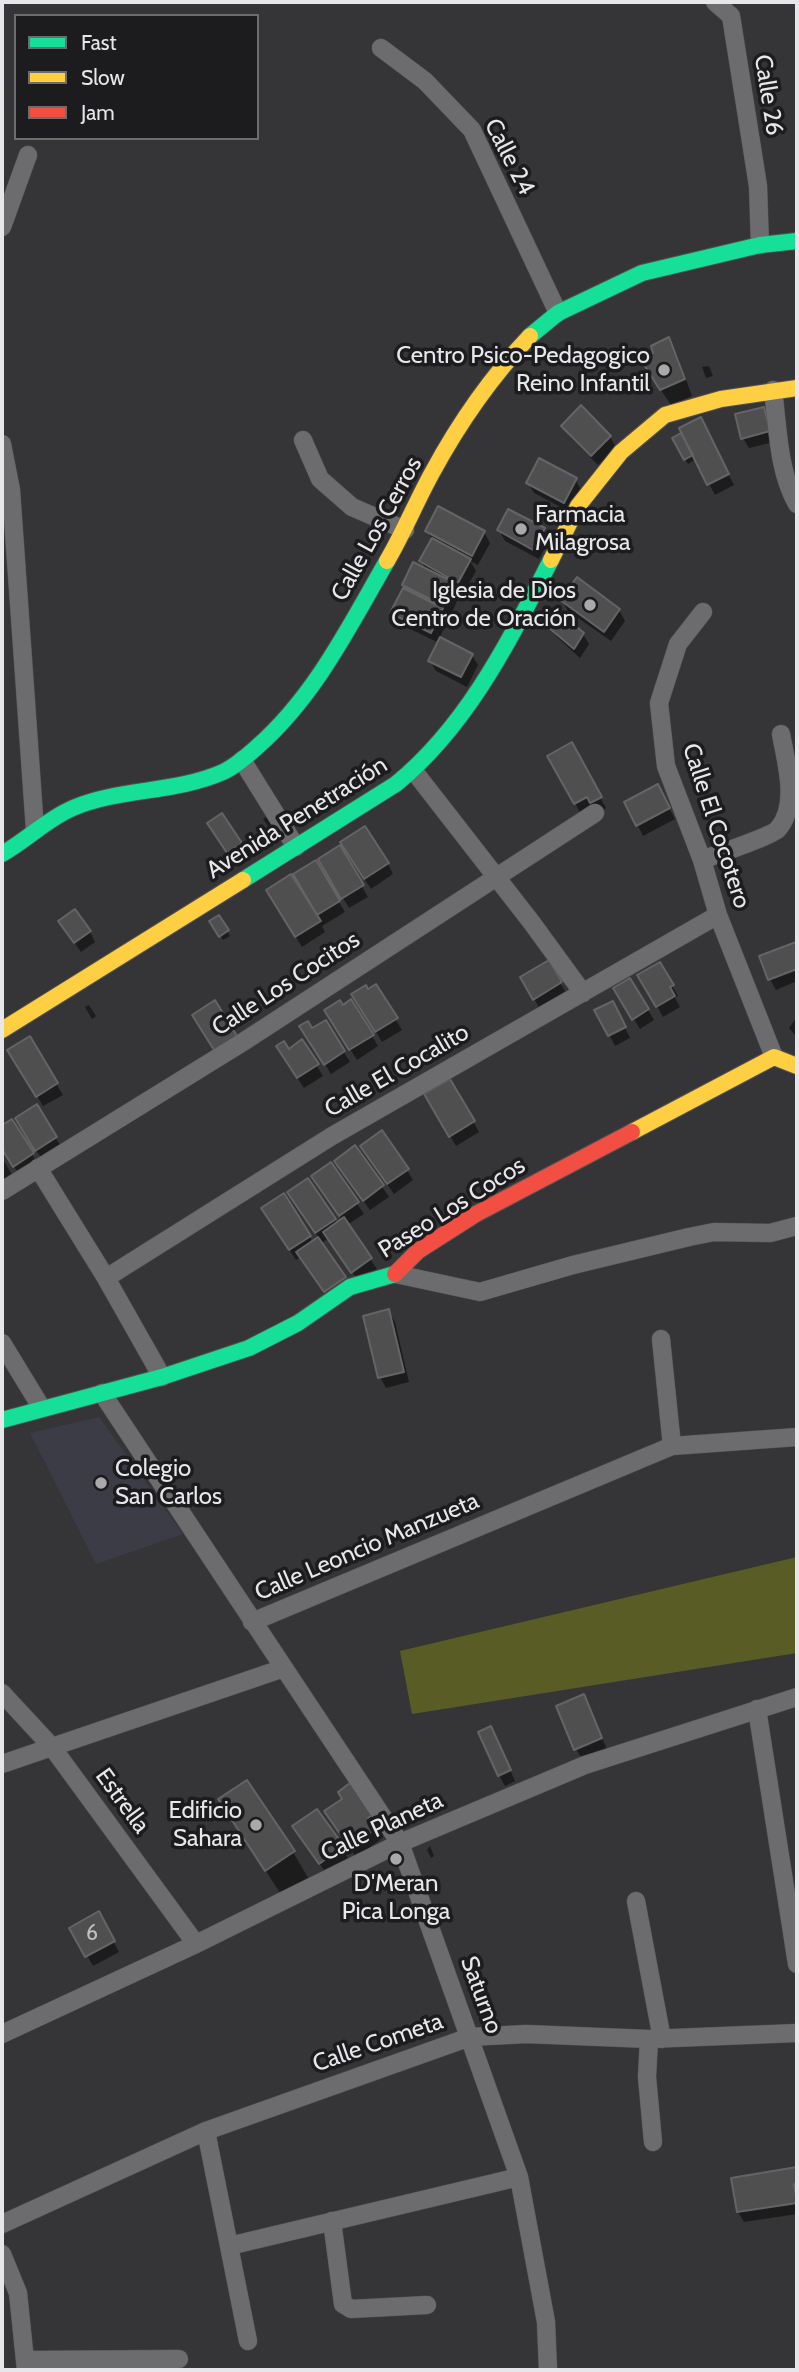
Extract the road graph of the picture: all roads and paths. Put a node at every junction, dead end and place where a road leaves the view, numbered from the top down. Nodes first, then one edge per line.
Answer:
1 (715, 2) edge
2 (730, 9) edge
3 (381, 48) dead end
4 (28, 155) dead end
5 (2, 227) edge
6 (797, 241) edge
7 (760, 245) junction
8 (558, 313) junction
9 (797, 388) edge
10 (773, 390) junction
11 (303, 440) dead end
12 (2, 444) edge
13 (797, 504) edge
14 (405, 530) junction
15 (703, 612) dead end
16 (781, 734) dead end
17 (242, 760) junction
18 (413, 770) junction
19 (595, 813) dead end
20 (35, 830) junction
21 (296, 847) junction
22 (2, 854) edge
23 (702, 860) junction
24 (495, 877) junction
25 (718, 915) junction
26 (583, 993) junction
27 (2, 1030) edge
28 (774, 1057) junction
29 (797, 1066) edge
30 (38, 1168) junction
31 (2, 1191) edge
32 (797, 1226) edge
33 (396, 1273) junction
34 (106, 1278) junction
35 (661, 1339) dead end
36 (2, 1343) edge
37 (162, 1377) junction
38 (102, 1393) junction
39 (41, 1408) junction
40 (2, 1419) edge
41 (797, 1437) edge
42 (672, 1446) junction
43 (252, 1622) junction
44 (284, 1668) junction
45 (2, 1693) edge
46 (797, 1697) edge
47 (757, 1709) junction
48 (52, 1747) junction
49 (2, 1764) edge
50 (400, 1843) junction
51 (636, 1901) dead end
52 (196, 1944) junction
53 (797, 1964) edge
54 (2, 2034) edge
55 (797, 2034) edge
56 (470, 2037) junction
57 (656, 2039) junction
58 (206, 2131) junction
59 (653, 2142) dead end
60 (519, 2177) junction
61 (332, 2221) junction
62 (2, 2224) edge
63 (229, 2246) junction
64 (2, 2254) edge
65 (427, 2305) dead end
66 (248, 2341) dead end
67 (179, 2359) dead end
68 (25, 2365) edge
69 (548, 2370) edge

1 - 2 street, Calle 26
2 - 7 street, Calle 26
3 - 8 street, Calle 24
4 - 5 street
6 - 7 street, Calle Los Cerros
7 - 8 street, Calle Los Cerros
8 - 14 street, Calle Los Cerros
9 - 10 street, Avenida Penetración
10 - 13 street
10 - 18 street, Avenida Penetración
11 - 14 street
12 - 20 street
14 - 17 street, Calle Los Cerros
15 - 23 street, Calle El Cocotero
16 - 23 street
17 - 20 street, Calle Los Cerros
17 - 21 street
18 - 21 street, Avenida Penetración
18 - 24 street
19 - 24 street, Calle Los Cocitos
20 - 22 street, Calle Los Cerros
21 - 27 street, Avenida Penetración
23 - 25 street, Calle El Cocotero
24 - 26 street
24 - 30 street, Calle Los Cocitos
25 - 26 street, Calle El Cocalito
25 - 28 street, Calle El Cocotero
26 - 34 street, Calle El Cocalito
28 - 29 street
28 - 33 street, Paseo Los Cocos
30 - 31 street, Calle Los Cocitos
30 - 34 street
32 - 33 street
33 - 37 street, Paseo Los Cocos
34 - 37 street
35 - 42 street
36 - 39 street
37 - 38 street, Paseo Los Cocos
38 - 39 street, Paseo Los Cocos
38 - 43 street
39 - 40 street, Paseo Los Cocos
41 - 42 street, Calle Leoncio Manzueta
42 - 43 street, Calle Leoncio Manzueta
43 - 44 street, Calle Leoncio Manzueta
44 - 48 street
44 - 50 street, Saturno
45 - 48 street, Estrella
46 - 47 street, Calle Planeta
47 - 50 street, Calle Planeta
47 - 53 street
48 - 49 street
48 - 52 street, Estrella
50 - 52 street, Calle Planeta
50 - 56 street, Saturno
51 - 57 street
52 - 54 street, Calle Planeta
55 - 57 street, Calle Cometa
56 - 57 street, Calle Cometa
56 - 58 street, Calle Cometa
56 - 60 street, Saturno
57 - 59 street
58 - 62 street, Calle Cometa
58 - 63 street
60 - 61 street
60 - 69 street, Saturno
61 - 63 street
61 - 65 street
63 - 66 street
64 - 68 street
67 - 68 street

